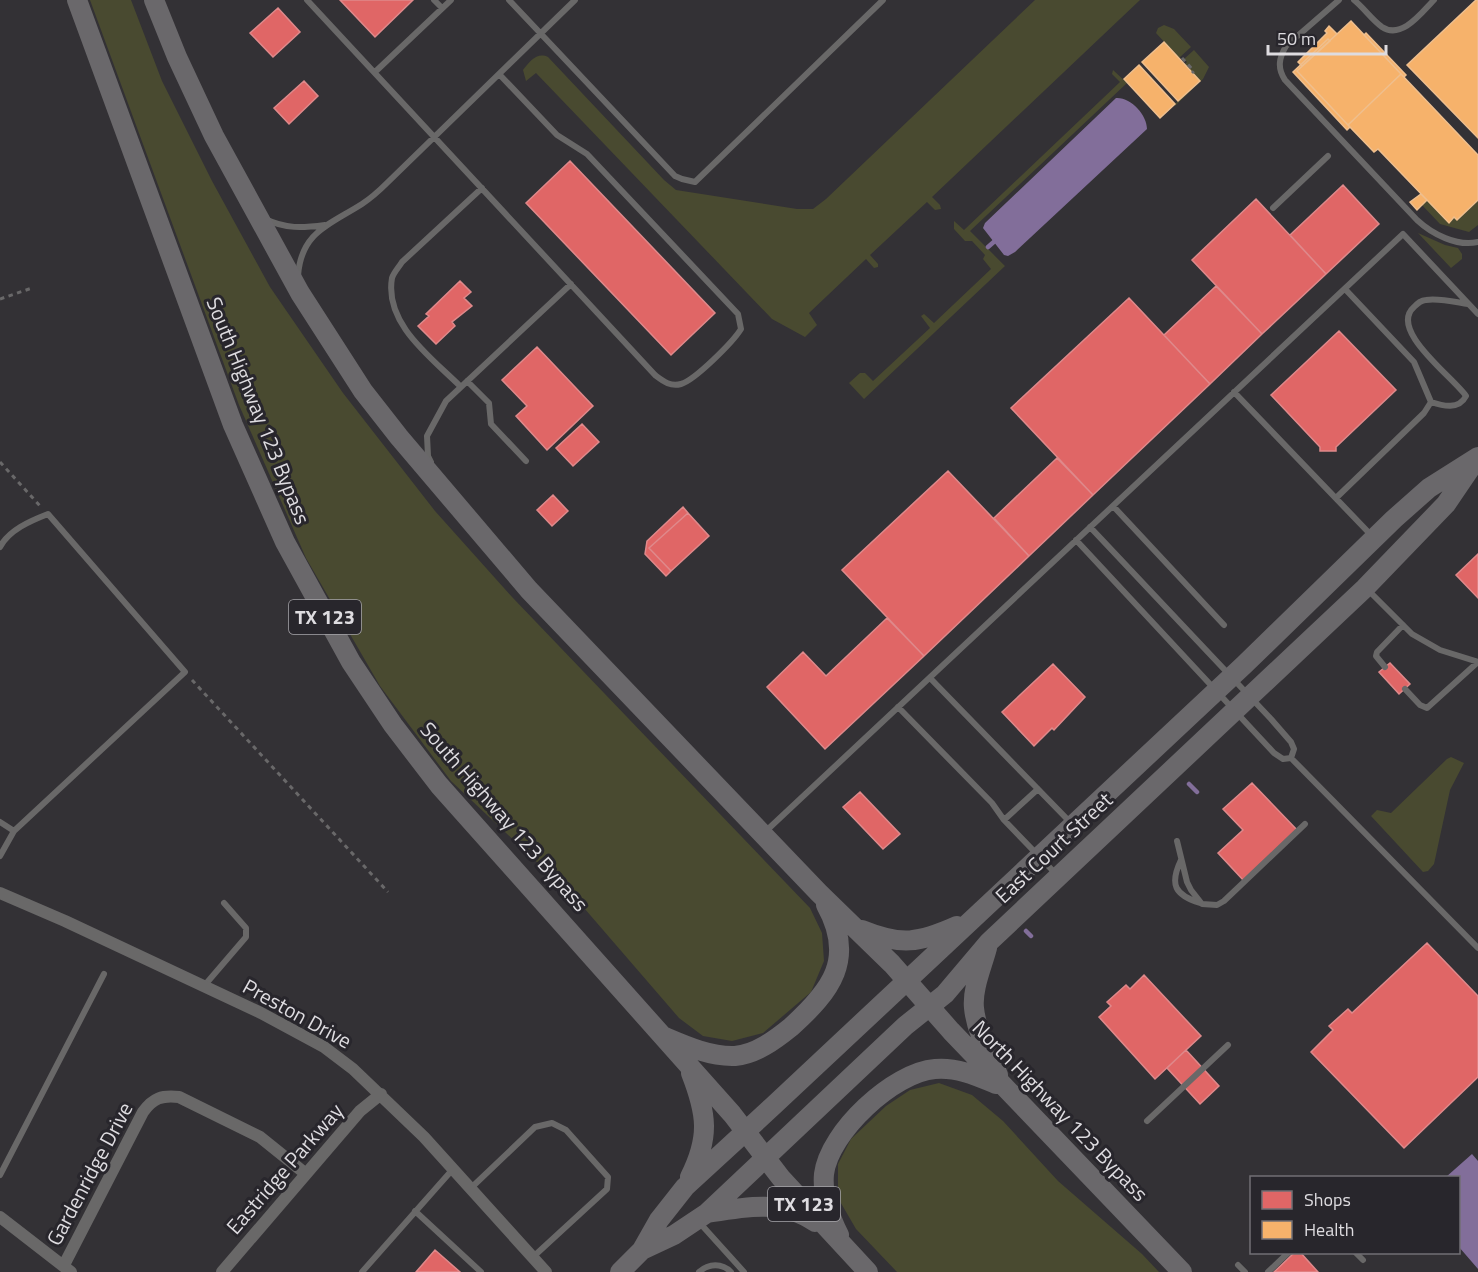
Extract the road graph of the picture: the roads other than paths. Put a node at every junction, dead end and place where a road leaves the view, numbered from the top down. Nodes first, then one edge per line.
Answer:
1 (77, 0) edge
2 (154, 0) edge
3 (307, 0) edge
4 (434, 0) edge
5 (451, 0) edge
6 (509, 0) edge
7 (575, 0) edge
8 (883, 0) edge
9 (1339, 0) edge
10 (1354, 0) edge
11 (1434, 0) edge
12 (442, 8) junction
13 (540, 33) junction
14 (375, 72) junction
15 (499, 74) junction
16 (435, 136) junction
17 (1328, 156) dead end
18 (482, 188) junction
19 (1273, 208) dead end
20 (254, 211) junction
21 (326, 225) junction
22 (1478, 242) edge
23 (571, 284) junction
24 (1345, 289) junction
25 (300, 293) junction
26 (1469, 304) junction
27 (1478, 314) edge
28 (467, 381) junction
29 (458, 389) junction
30 (1234, 392) junction
31 (1431, 402) junction
32 (1478, 457) edge
33 (526, 461) dead end
34 (443, 490) junction
35 (1335, 498) junction
36 (1113, 506) junction
37 (1090, 527) junction
38 (1374, 538) junction
39 (1076, 540) junction
40 (0, 548) edge
41 (1365, 588) junction
42 (1224, 625) dead end
43 (1403, 625) junction
44 (1478, 662) edge
45 (1385, 668) dead end
46 (1231, 677) junction
47 (930, 678) junction
48 (1405, 689) dead end
49 (1216, 691) junction
50 (1250, 697) junction
51 (898, 707) junction
52 (1235, 711) junction
53 (1291, 758) junction
54 (1038, 789) junction
55 (1004, 820) junction
56 (0, 822) edge
57 (1305, 824) dead end
58 (1073, 825) junction
59 (14, 831) junction
60 (762, 834) junction
61 (1177, 841) dead end
62 (0, 856) edge
63 (1039, 856) junction
64 (1181, 860) junction
65 (1059, 877) junction
66 (0, 892) edge
67 (819, 893) junction
68 (224, 903) dead end
69 (1202, 904) junction
70 (971, 920) junction
71 (855, 927) junction
72 (989, 942) junction
73 (1478, 948) edge
74 (104, 974) dead end
75 (906, 980) junction
76 (204, 986) junction
77 (929, 1007) junction
78 (659, 1034) junction
79 (1228, 1046) dead end
80 (688, 1065) junction
81 (1004, 1088) junction
82 (381, 1094) junction
83 (1147, 1121) dead end
84 (745, 1131) junction
85 (766, 1158) junction
86 (453, 1168) junction
87 (306, 1174) junction
88 (0, 1175) edge
89 (685, 1187) junction
90 (471, 1188) junction
91 (416, 1211) junction
92 (0, 1217) edge
93 (702, 1217) junction
94 (839, 1242) junction
95 (642, 1250) junction
96 (1287, 1254) edge
97 (1357, 1254) edge
98 (533, 1258) junction
99 (1363, 1260) dead end
100 (1238, 1265) dead end
101 (67, 1268) edge
102 (222, 1272) edge
103 (362, 1272) edge
104 (481, 1272) edge
105 (546, 1272) edge
106 (620, 1272) edge
107 (699, 1272) edge
108 (731, 1272) edge
109 (744, 1272) edge
110 (868, 1272) edge
111 (1182, 1272) edge
112 (1245, 1272) edge
113 (1268, 1272) edge

1 - 78 main road, South Highway 123 Bypass / TX 123
2 - 20 main road
3 - 14 lane
4 - 12 lane
5 - 12 lane
6 - 13 lane
7 - 13 lane
8 - 13 lane
9 - 22 lane
10 - 11 lane
12 - 14 lane
13 - 15 lane
14 - 16 lane
15 - 16 lane
15 - 23 lane
16 - 18 lane
16 - 21 lane
17 - 19 lane
18 - 23 lane
18 - 29 lane
20 - 21 lane
20 - 25 main road
21 - 25 lane
23 - 28 lane
24 - 26 lane
24 - 30 lane
24 - 31 lane
25 - 34 main road
26 - 27 lane
26 - 31 lane
28 - 29 lane
28 - 33 lane
29 - 34 lane
30 - 35 lane
30 - 36 lane
31 - 35 lane
32 - 38 main road, East Court Street
32 - 41 main road, East Court Street
34 - 60 main road
35 - 38 lane
36 - 37 lane
36 - 42 lane
37 - 39 lane
37 - 46 lane
38 - 46 main road, East Court Street
39 - 47 lane
39 - 49 lane
40 - 59 lane
41 - 43 lane
41 - 50 main road, East Court Street
43 - 44 lane
43 - 45 lane
44 - 48 lane
46 - 49 main road, East Court Street
46 - 50 lane
47 - 51 lane
47 - 54 lane
49 - 52 lane
49 - 58 main road, East Court Street
50 - 52 main road, East Court Street
50 - 53 lane
51 - 55 lane
51 - 60 lane
52 - 53 lane
52 - 65 main road, East Court Street
53 - 73 lane
54 - 55 lane
54 - 58 lane
55 - 63 lane
56 - 59 lane
57 - 69 lane
58 - 63 main road, East Court Street
59 - 62 lane
60 - 67 main road
61 - 64 lane
63 - 65 lane
63 - 70 main road, East Court Street
64 - 69 lane
64 - 69 lane
65 - 72 main road, East Court Street
66 - 76 street, Preston Drive
67 - 71 main road
67 - 78 main road
68 - 76 lane
70 - 71 main road
70 - 75 main road, East Court Street
71 - 75 main road
72 - 77 main road, East Court Street
72 - 81 main road
74 - 88 lane
75 - 77 main road, North Highway 123 Bypass
75 - 84 main road, East Court Street
76 - 82 street, Preston Drive
77 - 81 main road, North Highway 123 Bypass
77 - 85 main road, East Court Street
78 - 80 main road, South Highway 123 Bypass / TX 123
79 - 83 lane
80 - 84 main road, South Highway 123 Bypass / TX 123
80 - 89 main road
81 - 94 main road
81 - 111 main road, North Highway 123 Bypass
82 - 86 street, Preston Drive
82 - 87 street, Eastridge Parkway
84 - 85 main road, TX 123
84 - 89 main road, East Court Street
85 - 93 main road, East Court Street
85 - 94 main road, TX 123
86 - 90 street, Preston Drive
86 - 91 lane
87 - 101 street, Gardenridge Drive
87 - 102 street, Eastridge Parkway
89 - 95 main road, East Court Street
90 - 98 street, Preston Drive
90 - 98 lane
91 - 103 lane
91 - 104 lane
92 - 101 street
93 - 94 main road
93 - 95 main road, East Court Street
93 - 109 lane
94 - 110 main road, TX 123
95 - 106 main road, East Court Street
96 - 113 lane
97 - 99 lane
98 - 105 street, Preston Drive
100 - 112 lane
107 - 108 lane

